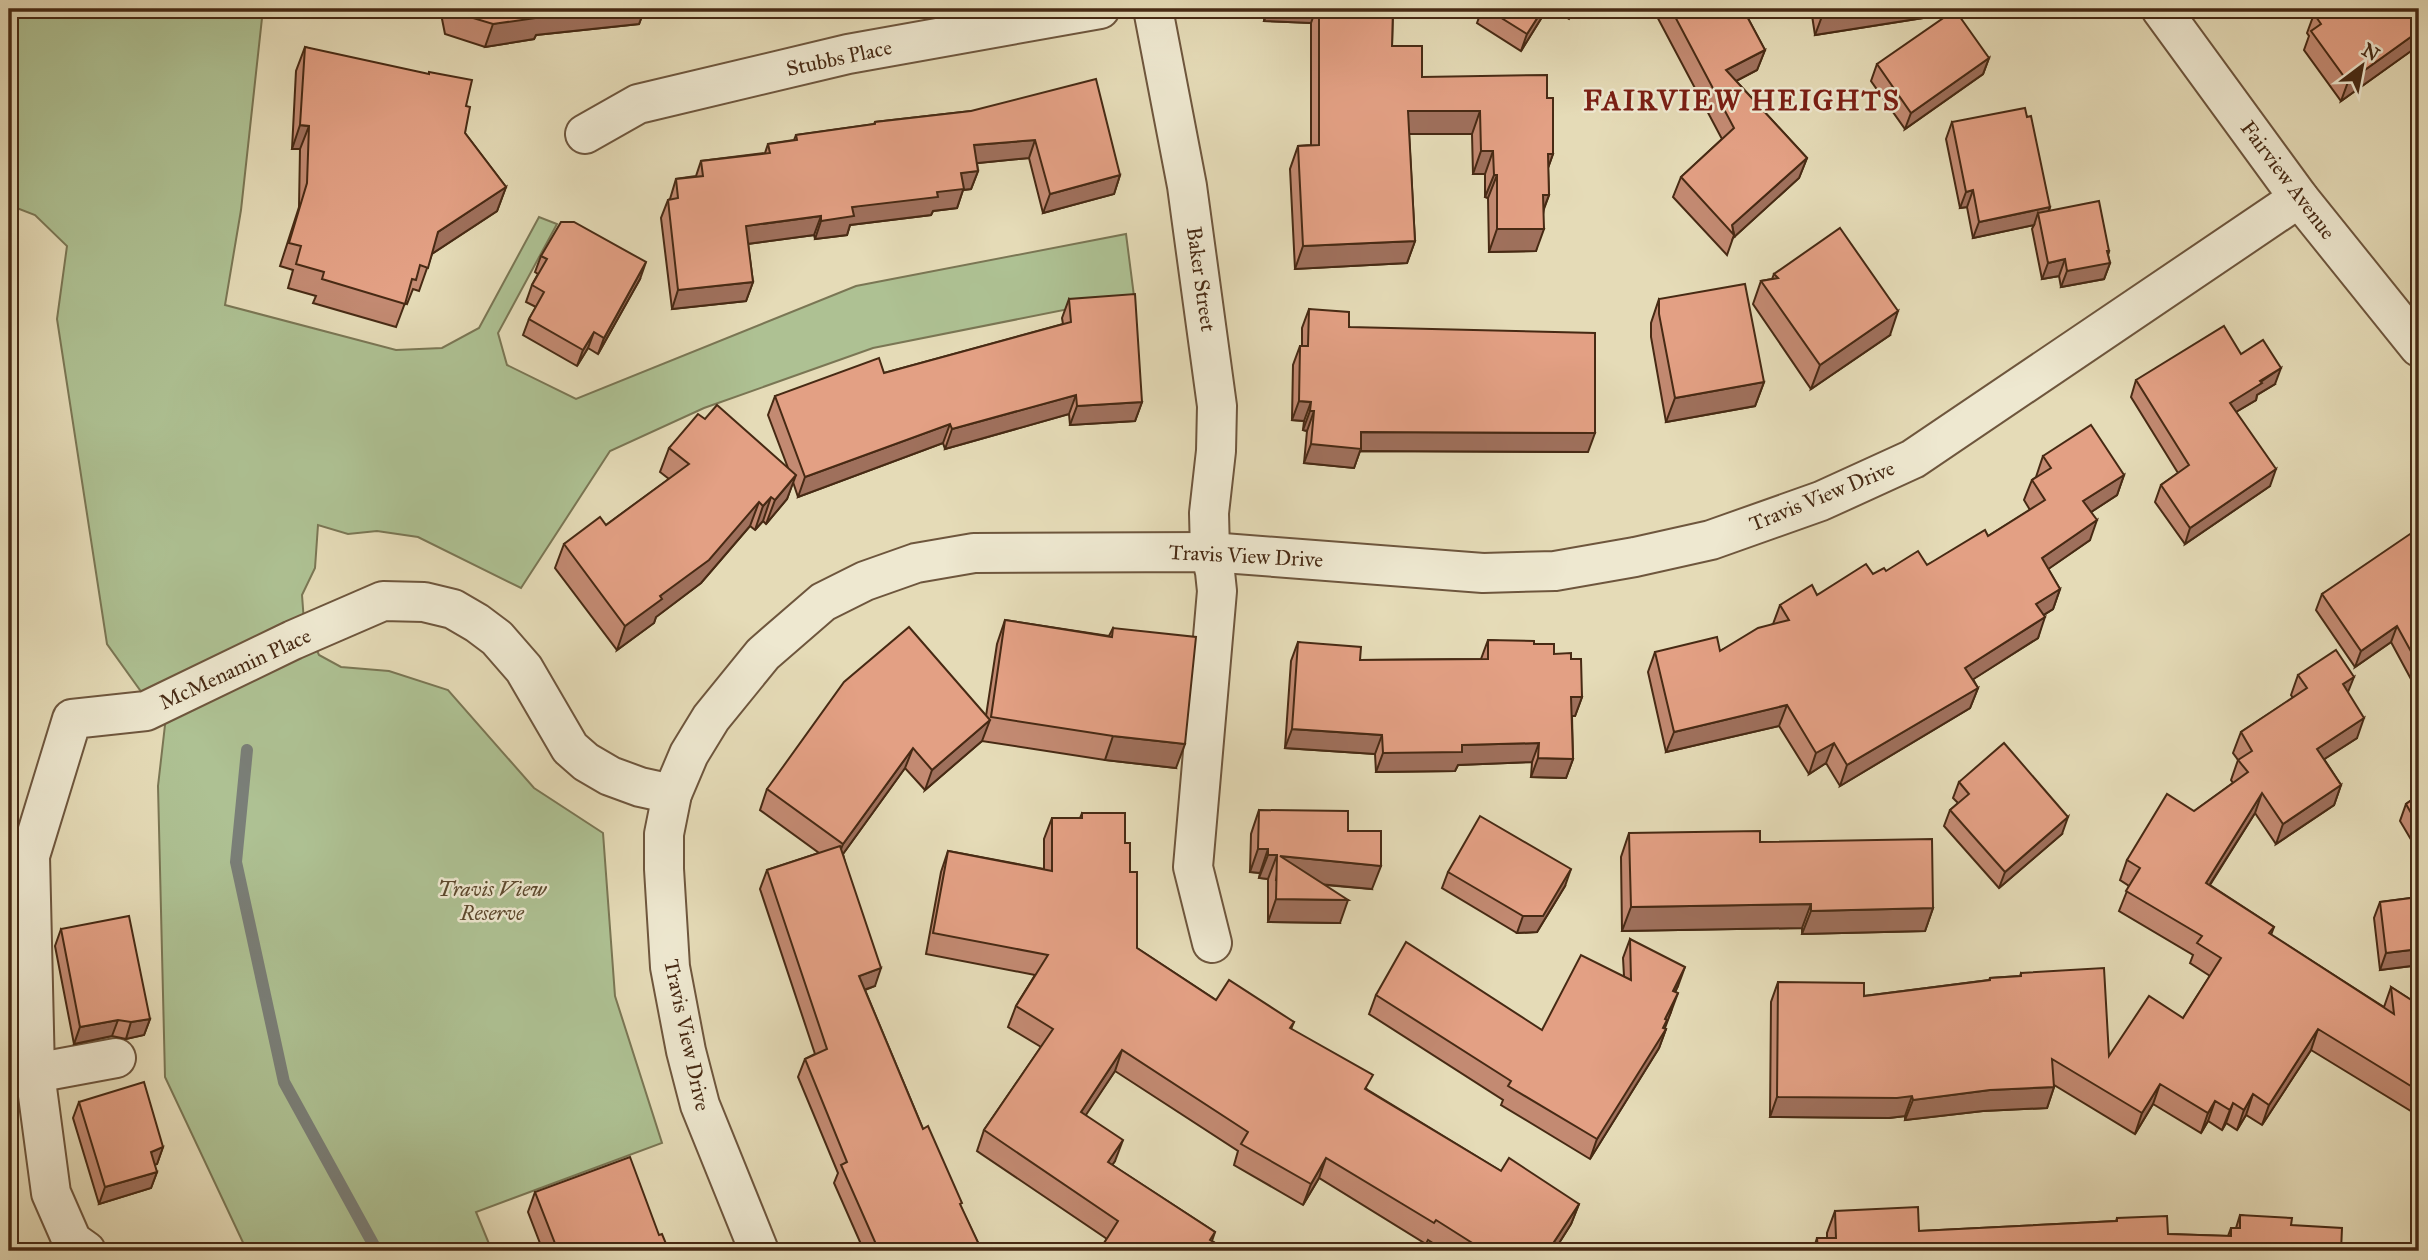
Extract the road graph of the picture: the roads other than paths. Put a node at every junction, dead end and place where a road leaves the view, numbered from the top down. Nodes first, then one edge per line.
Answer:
1 (1100, 9) edge
2 (1153, 9) edge
3 (2161, 9) edge
4 (585, 134) dead end
5 (2299, 198) junction
6 (2419, 347) edge
7 (1210, 552) junction
8 (672, 794) junction
9 (1212, 943) dead end
10 (116, 1058) dead end
11 (22, 1072) edge
12 (86, 1251) edge
13 (759, 1251) edge

1 - 4 street, Stubbs Place
2 - 7 street, Baker Street
3 - 5 street, Fairview Avenue
5 - 6 street, Fairview Avenue
5 - 7 street, Travis View Drive
7 - 8 street, Travis View Drive
7 - 9 street, Baker Street
8 - 11 street, McMenamin Place
8 - 13 street, Travis View Drive
10 - 11 street
11 - 12 street, McMenamin Place

